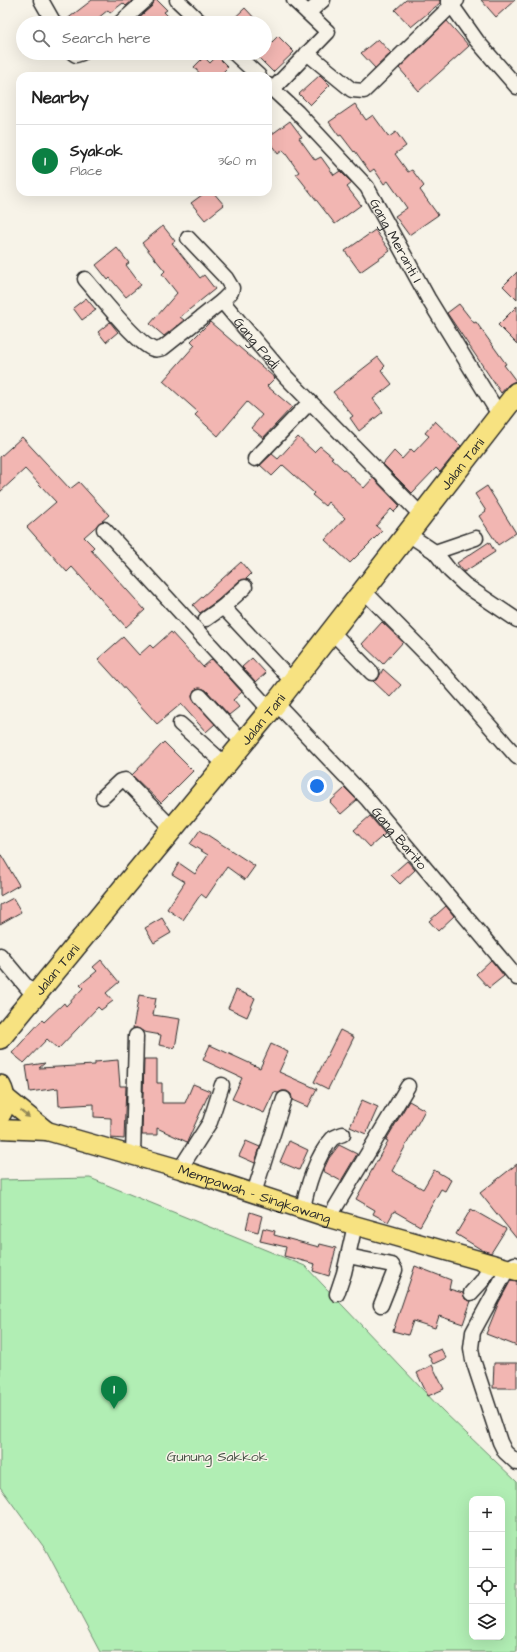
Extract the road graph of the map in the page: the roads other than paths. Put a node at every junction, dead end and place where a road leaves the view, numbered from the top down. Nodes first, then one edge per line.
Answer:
1 (41, 0) edge
2 (146, 0) edge
3 (177, 0) edge
4 (294, 0) edge
5 (323, 0) edge
6 (452, 2) edge
7 (308, 13) junction
8 (50, 16) edge
9 (128, 16) edge
10 (194, 16) edge
11 (307, 52) junction
12 (242, 60) edge
13 (255, 72) edge
14 (272, 85) edge
15 (517, 87) edge
16 (272, 89) edge
17 (188, 238) dead end
18 (85, 279) dead end
19 (222, 300) junction
20 (310, 402) junction
21 (511, 406) edge
22 (255, 459) dead end
23 (422, 516) junction
24 (104, 529) dead end
25 (408, 534) junction
26 (476, 538) dead end
27 (434, 552) junction
28 (245, 587) dead end
29 (364, 591) junction
30 (223, 607) junction
31 (206, 619) dead end
32 (517, 620) edge
33 (332, 632) junction
34 (372, 673) dead end
35 (293, 682) junction
36 (200, 696) dead end
37 (273, 707) junction
38 (180, 724) dead end
39 (244, 744) junction
40 (517, 757) edge
41 (226, 766) junction
42 (103, 797) dead end
43 (173, 829) junction
44 (0, 955) edge
45 (517, 978) edge
46 (35, 996) junction
47 (136, 1036) dead end
48 (1, 1038) edge
49 (222, 1085) dead end
50 (408, 1086) dead end
51 (1, 1099) edge
52 (284, 1099) dead end
53 (0, 1129) edge
54 (47, 1131) junction
55 (343, 1134) dead end
56 (133, 1156) junction
57 (180, 1169) junction
58 (254, 1193) junction
59 (303, 1209) junction
60 (329, 1218) junction
61 (355, 1225) junction
62 (348, 1256) junction
63 (508, 1266) edge
64 (337, 1294) dead end
65 (472, 1294) dead end
66 (381, 1305) dead end
67 (517, 1463) edge

1 - 8 street
2 - 9 street
3 - 10 street
4 - 7 street
5 - 7 street
6 - 11 street
6 - 15 street
7 - 11 street
11 - 14 street
12 - 13 street
16 - 21 street, Gang Meranti I
17 - 19 street
18 - 19 street
19 - 20 street, Gang Padi
20 - 22 street
20 - 23 street, Gang Padi
21 - 23 highway, Jalan Tani
23 - 25 highway, Jalan Tani
24 - 37 street, Gang Barito
25 - 27 street
25 - 29 highway, Jalan Tani
26 - 27 street
27 - 32 street
28 - 30 street
29 - 33 highway, Jalan Tani
29 - 40 street
30 - 31 street
30 - 35 street
33 - 34 street
33 - 35 highway, Jalan Tani
35 - 37 highway, Jalan Tani
36 - 39 street
37 - 39 highway, Jalan Tani
37 - 45 street, Gang Barito
38 - 41 street
39 - 41 highway, Jalan Tani
41 - 43 highway, Jalan Tani
42 - 43 street
43 - 46 highway, Jalan Tani
44 - 46 street
46 - 48 highway, Jalan Tani
47 - 56 street
49 - 57 street
50 - 60 street
51 -> 54 main road
52 - 58 street
53 - 54 main road, Mempawah - Singkawang
54 - 56 main road, Mempawah - Singkawang
55 - 59 street
56 - 57 main road, Mempawah - Singkawang
57 - 58 main road, Mempawah - Singkawang
58 - 59 main road, Mempawah - Singkawang
59 - 60 main road, Mempawah - Singkawang
60 - 61 main road, Mempawah - Singkawang
61 - 62 street
61 - 63 main road, Mempawah - Singkawang
62 - 64 street
62 - 66 street
63 - 65 street
63 - 67 street

